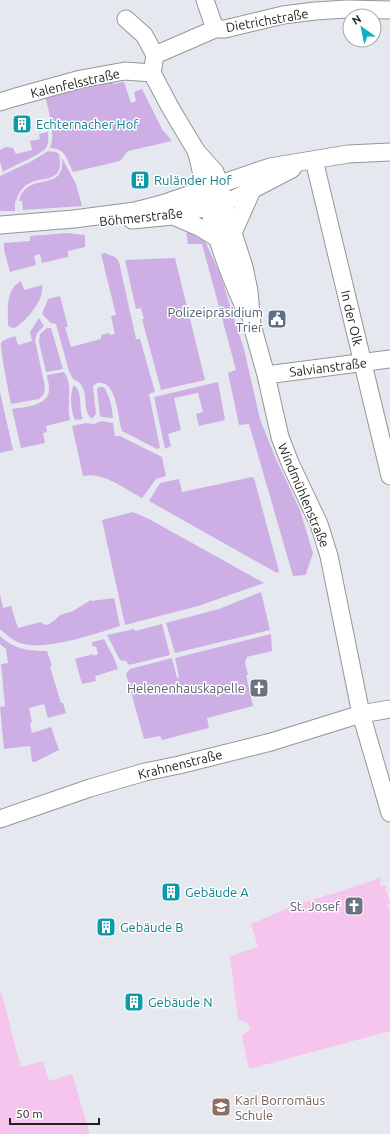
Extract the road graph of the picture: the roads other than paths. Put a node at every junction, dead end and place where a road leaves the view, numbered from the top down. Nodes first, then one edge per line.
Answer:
1 (205, 0) edge
2 (390, 10) edge
3 (126, 19) dead end
4 (216, 29) junction
5 (155, 54) junction
6 (152, 73) junction
7 (0, 102) edge
8 (390, 152) edge
9 (314, 160) junction
10 (212, 187) junction
11 (252, 190) junction
12 (216, 204) junction
13 (173, 216) junction
14 (74, 220) junction
15 (0, 225) edge
16 (233, 233) junction
17 (217, 238) junction
18 (252, 325) junction
19 (390, 359) edge
20 (363, 363) junction
21 (266, 376) junction
22 (390, 476) edge
23 (390, 709) edge
24 (361, 714) junction
25 (390, 813) edge
26 (0, 819) edge

1 - 4 street
2 - 4 street, Dietrichstraße
3 - 5 street
4 - 5 street, Dietrichstraße
5 - 6 street
6 - 7 street, Kalenfelsstraße
6 - 10 street
8 - 9 street, Böhmerstraße
9 - 10 street, Böhmerstraße
9 - 11 street, Böhmerstraße
9 - 20 street, In der Olk
10 - 12 street
10 - 14 street, Böhmerstraße
11 - 12 street, Böhmerstraße
11 - 16 street
12 - 13 street, Böhmerstraße
12 - 16 street, Windmühlenstraße
12 - 17 street, Windmühlenstraße
13 - 14 street, Böhmerstraße
13 - 17 street
14 - 15 street, Böhmerstraße
16 - 18 street, Windmühlenstraße
17 - 18 street, Windmühlenstraße
18 - 21 street, Windmühlenstraße
19 - 20 street, Salvianstraße
20 - 21 street, Salvianstraße
20 - 22 street, In der Olk
21 - 24 street, Windmühlenstraße
23 - 24 street, Krahnenstraße
24 - 25 street, Windmühlenstraße
24 - 26 street, Krahnenstraße

